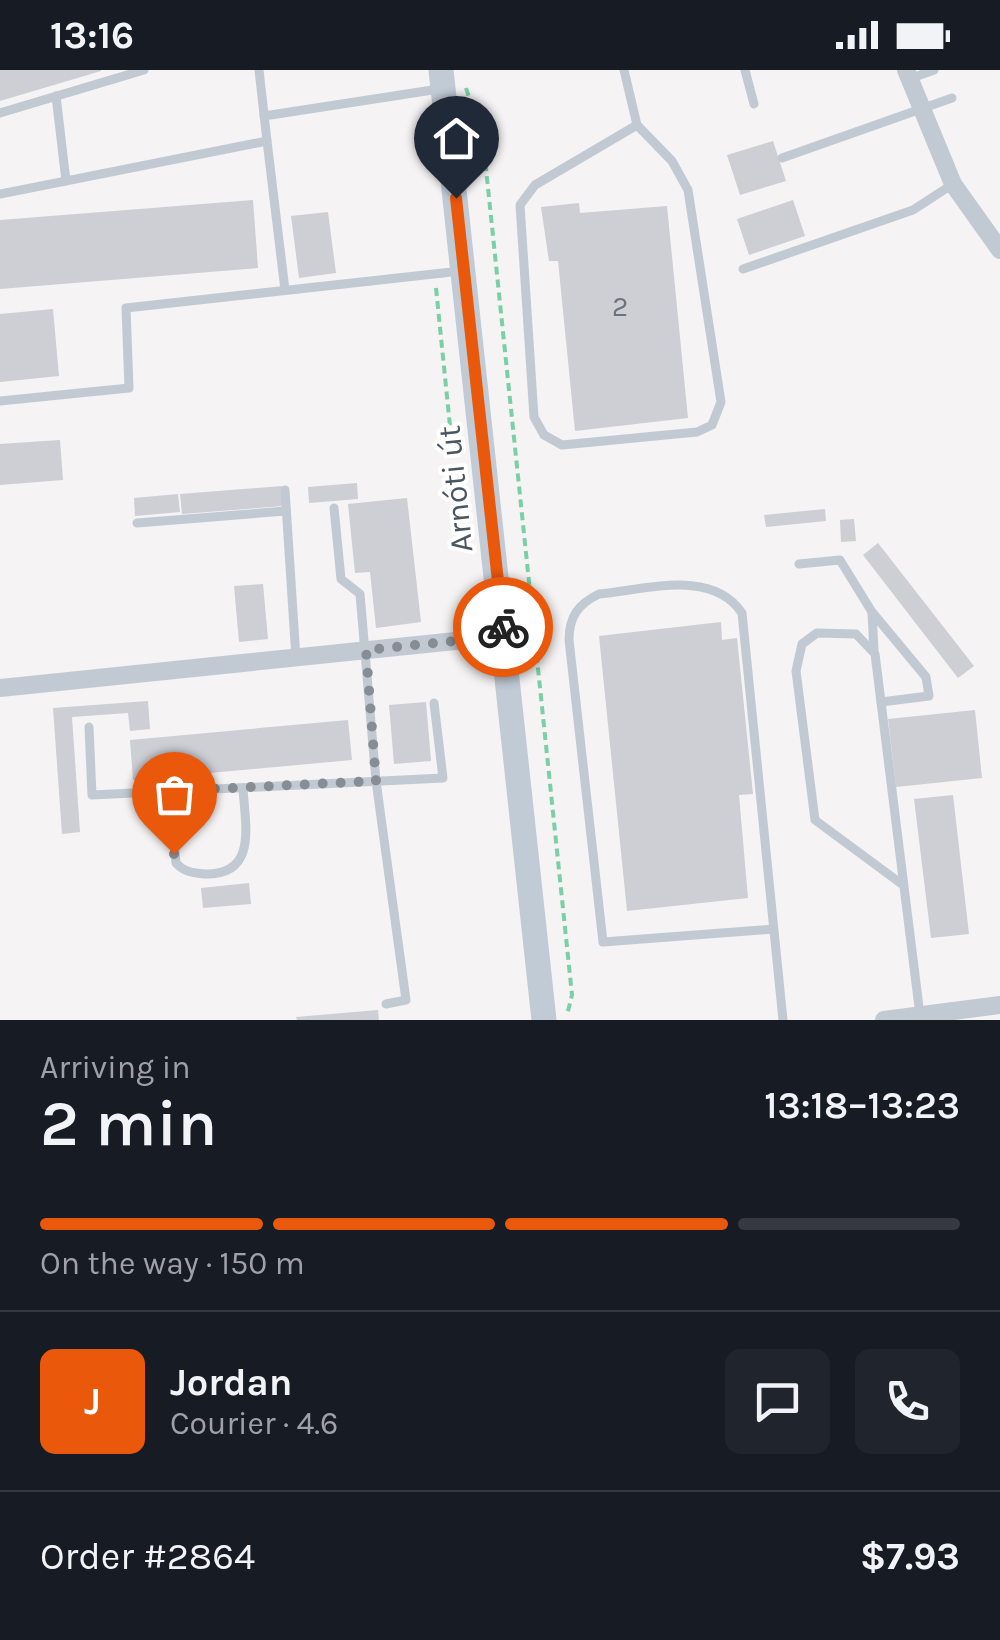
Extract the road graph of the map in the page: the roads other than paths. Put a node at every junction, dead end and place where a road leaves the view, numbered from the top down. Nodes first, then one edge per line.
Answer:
1 (144, 70) edge
2 (259, 70) edge
3 (624, 70) edge
4 (745, 70) edge
5 (934, 70) edge
6 (907, 75) edge
7 (450, 80) edge
8 (56, 96) junction
9 (952, 98) dead end
10 (754, 104) dead end
11 (919, 109) junction
12 (0, 113) edge
13 (264, 116) junction
14 (637, 126) junction
15 (267, 141) junction
16 (782, 158) dead end
17 (66, 181) junction
18 (952, 184) junction
19 (0, 194) edge
20 (1000, 250) edge
21 (743, 269) dead end
22 (464, 270) junction
23 (285, 290) junction
24 (0, 401) edge
25 (285, 490) dead end
26 (334, 508) dead end
27 (286, 511) junction
28 (137, 523) dead end
29 (799, 564) dead end
30 (872, 612) junction
31 (504, 636) junction
32 (366, 650) junction
33 (874, 654) junction
34 (296, 658) junction
35 (0, 688) edge
36 (881, 702) junction
37 (434, 703) dead end
38 (89, 727) dead end
39 (376, 781) junction
40 (244, 788) junction
41 (170, 791) junction
42 (903, 885) junction
43 (774, 928) junction
44 (386, 1004) dead end
45 (1000, 1005) edge
46 (920, 1015) junction
47 (544, 1020) edge
48 (783, 1020) edge
49 (884, 1020) edge

1 - 8 lane
2 - 13 lane
3 - 14 lane
4 - 10 lane
5 - 6 lane
6 - 11 street
7 - 13 lane
7 - 22 main road, Arnóti út
8 - 12 lane
8 - 17 lane
9 - 11 lane
11 - 16 lane
11 - 18 street
13 - 15 lane
14 - 14 lane
15 - 17 lane
15 - 23 lane
17 - 19 lane
18 - 20 street
18 - 21 lane
22 - 23 lane
22 - 31 main road, Arnóti út
23 - 24 lane
25 - 27 lane
26 - 32 lane
27 - 28 lane
27 - 34 lane
29 - 30 lane
30 - 33 lane
30 - 36 lane
31 - 32 street
31 - 47 main road, Arnóti út
32 - 34 street
32 - 39 lane
33 - 36 lane
33 - 42 lane
34 - 35 street
36 - 42 lane
37 - 39 lane
38 - 41 lane
39 - 40 lane
39 - 44 lane
40 - 41 lane
40 - 41 lane
42 - 46 lane
43 - 43 lane
43 - 48 lane
45 - 46 street
46 - 49 street

